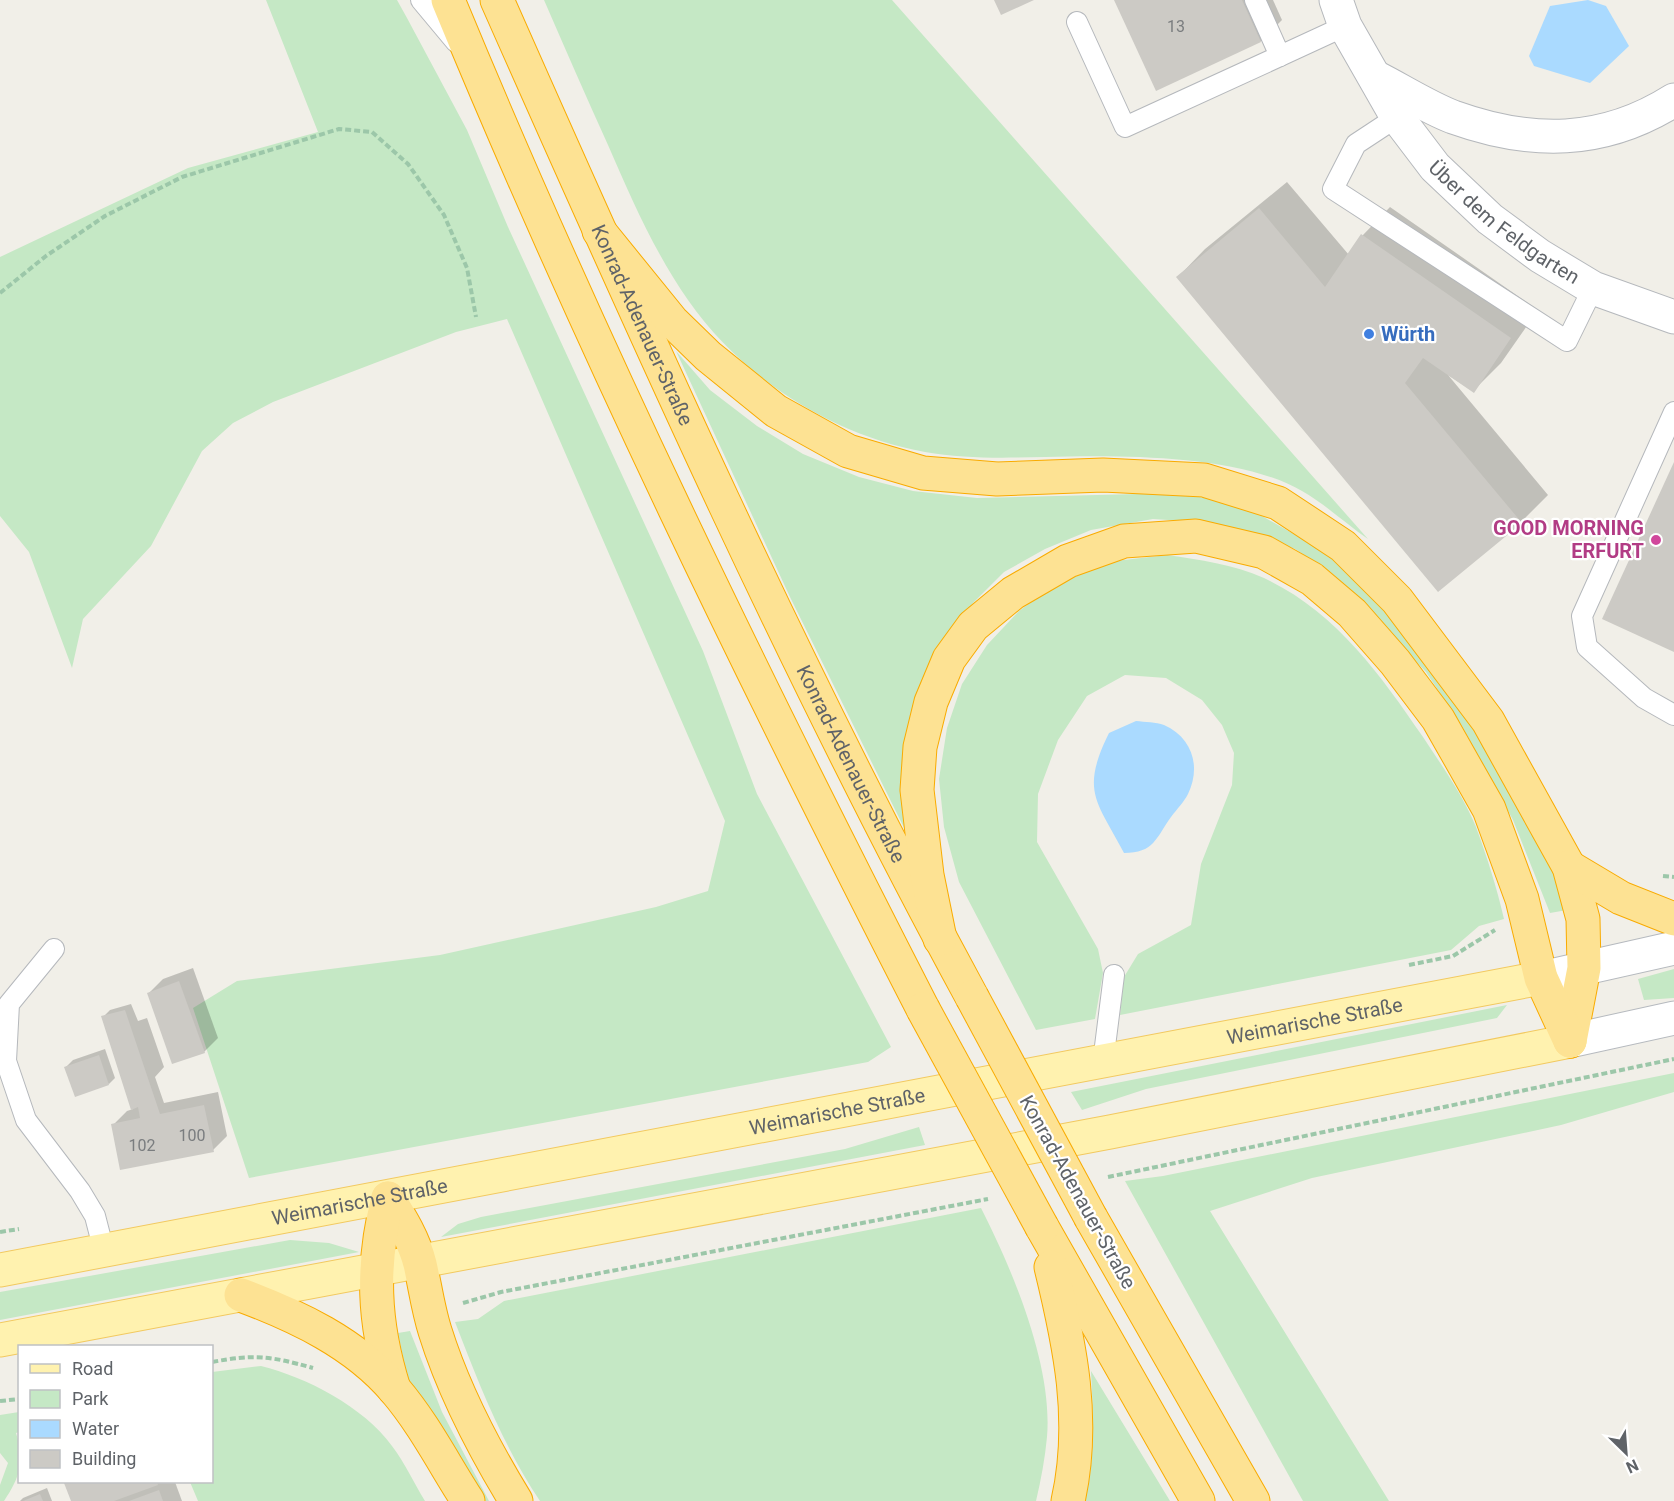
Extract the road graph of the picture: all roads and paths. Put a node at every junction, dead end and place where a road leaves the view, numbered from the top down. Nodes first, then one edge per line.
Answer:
1 (421, 0) edge
2 (448, 0) edge
3 (497, 0) edge
4 (1255, 0) edge
5 (1341, 13) edge
6 (1077, 22) dead end
7 (1280, 56) junction
8 (475, 64) junction
9 (1375, 77) junction
10 (1674, 100) edge
11 (1397, 117) junction
12 (599, 231) junction
13 (1593, 288) junction
14 (0, 293) edge
15 (476, 317) dead end
16 (1674, 317) edge
17 (1674, 412) edge
18 (1674, 715) edge
19 (1569, 867) junction
20 (1674, 920) edge
21 (940, 939) junction
22 (1674, 948) edge
23 (54, 949) dead end
24 (1584, 968) junction
25 (1114, 975) dead end
26 (1541, 978) junction
27 (1674, 1018) edge
28 (1570, 1041) junction
29 (1103, 1062) junction
30 (388, 1198) junction
31 (1042, 1227) junction
32 (104, 1251) junction
33 (419, 1262) junction
34 (0, 1270) edge
35 (375, 1270) junction
36 (241, 1295) junction
37 (0, 1340) edge
38 (213, 1362) edge
39 (320, 1370) dead end
40 (394, 1389) junction
41 (18, 1399) edge
42 (0, 1401) edge
43 (468, 1501) edge
44 (516, 1501) edge
45 (1068, 1501) edge
46 (1198, 1501) edge
47 (1253, 1501) edge

1 - 8 lane
2 - 8 highway
3 - 12 highway, Konrad-Adenauer-Straße
4 - 7 lane
5 - 7 lane
5 - 9 street, Über dem Feldgarten
6 - 7 lane
8 - 31 highway, bridge
9 - 10 street
9 - 11 street, Über dem Feldgarten
11 - 13 street, Über dem Feldgarten
11 - 13 lane
12 - 19 highway
12 - 21 highway, Konrad-Adenauer-Straße
13 - 16 street, Über dem Feldgarten
14 - 15 path
17 - 18 lane
19 - 20 highway
19 - 24 highway
21 - 26 highway
21 - 47 highway, Konrad-Adenauer-Straße, bridge
22 - 24 street, Weimarische Straße
23 - 32 lane
24 - 26 street, Weimarische Straße
24 - 28 highway
25 - 29 lane
26 - 28 highway
26 - 29 main road, Weimarische Straße
27 - 28 street
28 - 33 main road
29 - 30 main road, Weimarische Straße
30 - 32 main road, Weimarische Straße
30 - 33 highway
30 - 35 highway
31 - 45 highway
31 - 46 highway
32 - 34 main road, Weimarische Straße
33 - 35 main road
33 - 44 highway
35 - 36 main road
35 - 40 highway
36 - 37 main road
36 - 40 highway
38 - 39 path
40 - 43 highway
41 - 42 path

